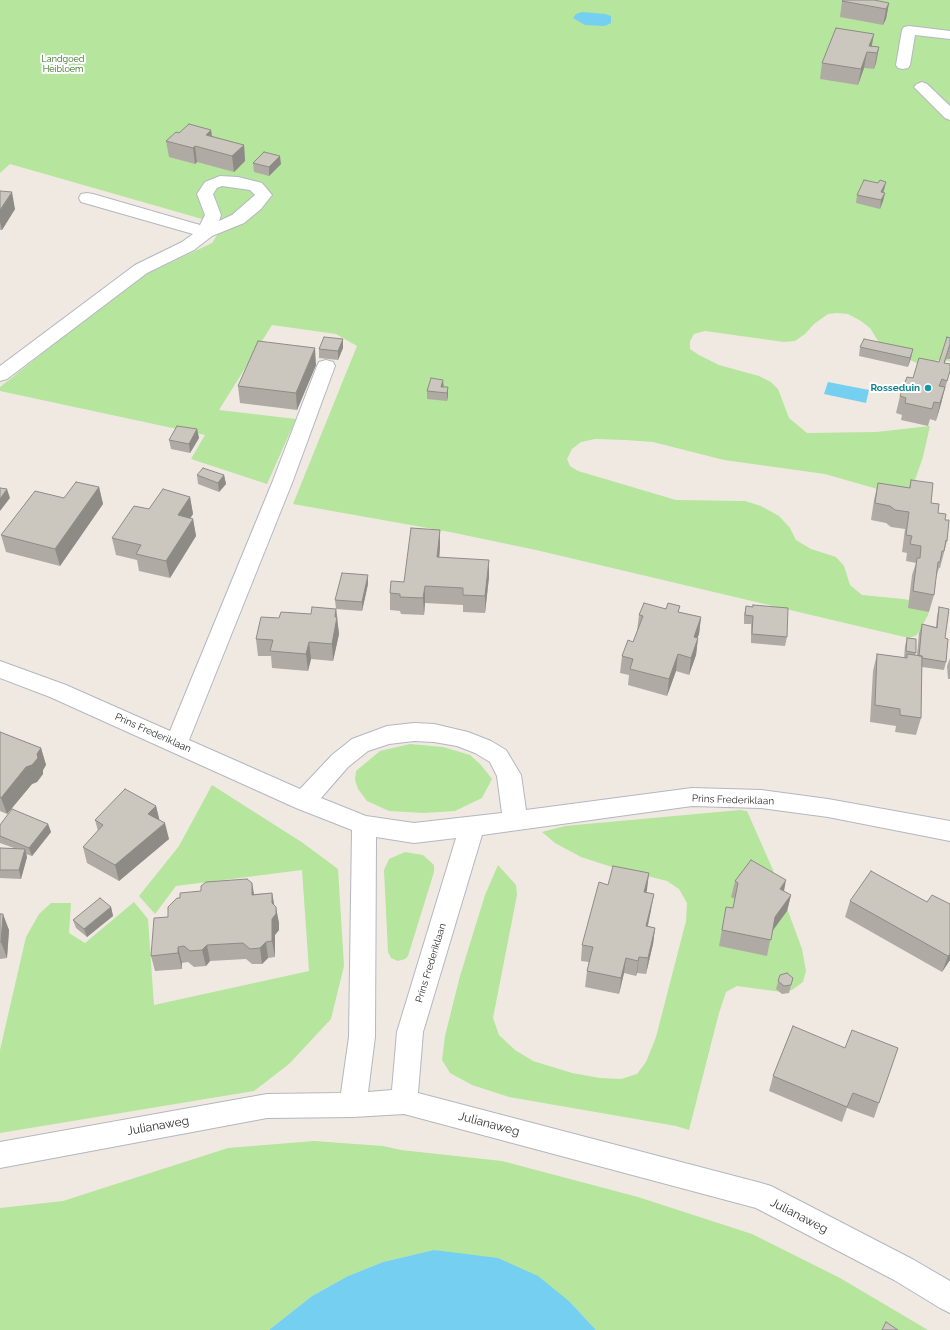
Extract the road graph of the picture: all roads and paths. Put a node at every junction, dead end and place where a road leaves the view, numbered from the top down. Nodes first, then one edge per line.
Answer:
1 (950, 35) edge
2 (904, 65) dead end
3 (922, 87) dead end
4 (950, 115) edge
5 (87, 198) dead end
6 (326, 366) dead end
7 (0, 375) edge
8 (0, 669) edge
9 (176, 743) junction
10 (304, 801) junction
11 (515, 820) junction
12 (364, 825) junction
13 (473, 827) junction
14 (950, 831) edge
15 (404, 1102) junction
16 (353, 1105) junction
17 (0, 1155) edge
18 (950, 1298) edge

1 - 2 street
3 - 4 street
5 - 7 street
6 - 9 street
8 - 9 street, Prins Frederiklaan
9 - 10 street, Prins Frederiklaan
10 - 11 street
10 - 12 street, Prins Frederiklaan
11 - 13 street, Prins Frederiklaan
11 - 14 street, Prins Frederiklaan
12 - 13 street, Prins Frederiklaan
12 - 16 street
13 - 15 street, Prins Frederiklaan
15 - 16 street, Julianaweg
15 - 18 street, Julianaweg
16 - 17 street, Julianaweg

